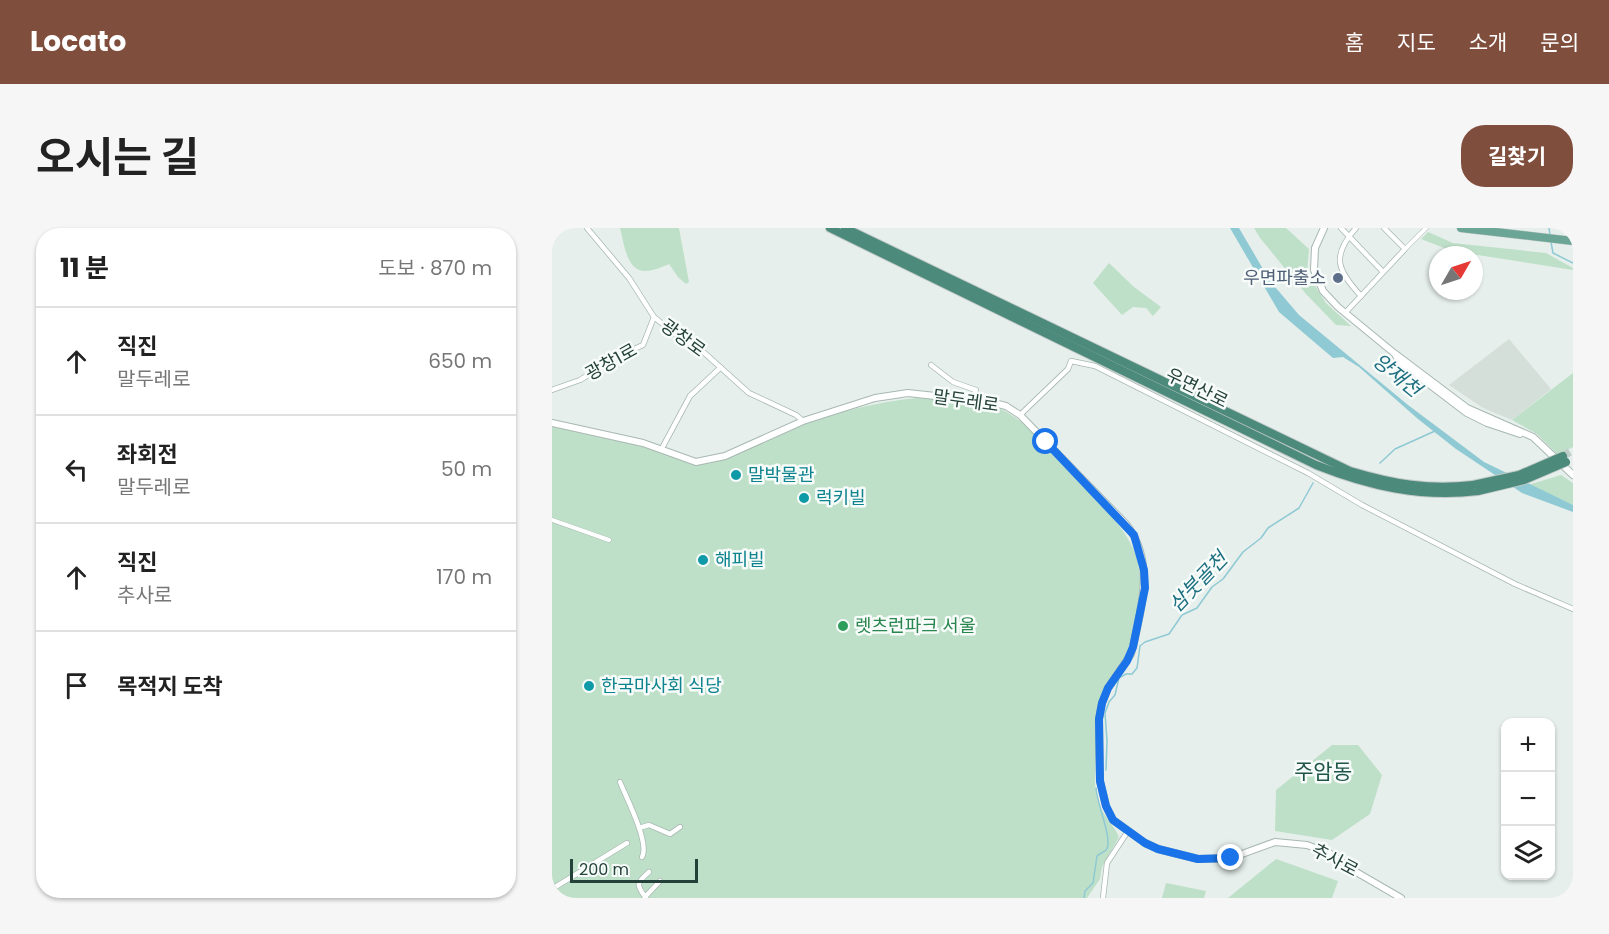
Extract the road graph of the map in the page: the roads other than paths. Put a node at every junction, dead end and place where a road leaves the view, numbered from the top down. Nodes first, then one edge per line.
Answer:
1 (587, 228) edge
2 (830, 228) edge
3 (845, 228) edge
4 (1324, 228) edge
5 (1341, 228) edge
6 (1356, 228) edge
7 (1384, 228) edge
8 (1426, 228) edge
9 (1461, 228) edge
10 (1349, 236) junction
11 (1573, 241) edge
12 (1405, 249) junction
13 (1383, 272) junction
14 (1361, 296) junction
15 (1344, 313) junction
16 (654, 317) junction
17 (932, 366) dead end
18 (720, 368) junction
19 (552, 390) edge
20 (971, 399) junction
21 (1020, 415) junction
22 (803, 421) junction
23 (552, 423) edge
24 (662, 450) junction
25 (1565, 459) tunnel mouth
26 (1573, 477) edge
27 (1476, 488) junction
28 (552, 520) edge
29 (609, 540) dead end
30 (1573, 609) edge
31 (620, 782) dead end
32 (680, 827) dead end
33 (639, 828) junction
34 (1128, 831) junction
35 (627, 843) dead end
36 (642, 858) dead end
37 (648, 872) dead end
38 (660, 882) dead end
39 (552, 889) edge
40 (645, 898) edge
41 (1103, 898) edge
42 (1401, 898) edge

1 - 16 street, 광창로
2 - 27 highway, 우면산로
3 - 27 highway, 우면산로
4 - 15 street
5 - 10 street
6 - 10 street
7 - 12 street
8 - 12 street
9 - 11 main road
10 - 13 street
10 - 14 street
12 - 13 street
13 - 14 street
14 - 15 street
15 - 26 street
16 - 18 street, 광창로
16 - 19 street, 광창1로
17 - 20 street
18 - 22 street, 광창로
18 - 24 street
20 - 21 street, 말두레로
20 - 22 street, 말두레로
21 - 30 street
21 - 34 street, 말두레로
22 - 24 street, 말두레로
23 - 24 street, 말두레로
25 - 27 highway, 우면산로, bridge
28 - 29 street
31 - 33 street
32 - 33 street
33 - 36 street
34 - 41 street
34 - 42 street, 추사로
35 - 39 street
37 - 40 street
38 - 40 street

